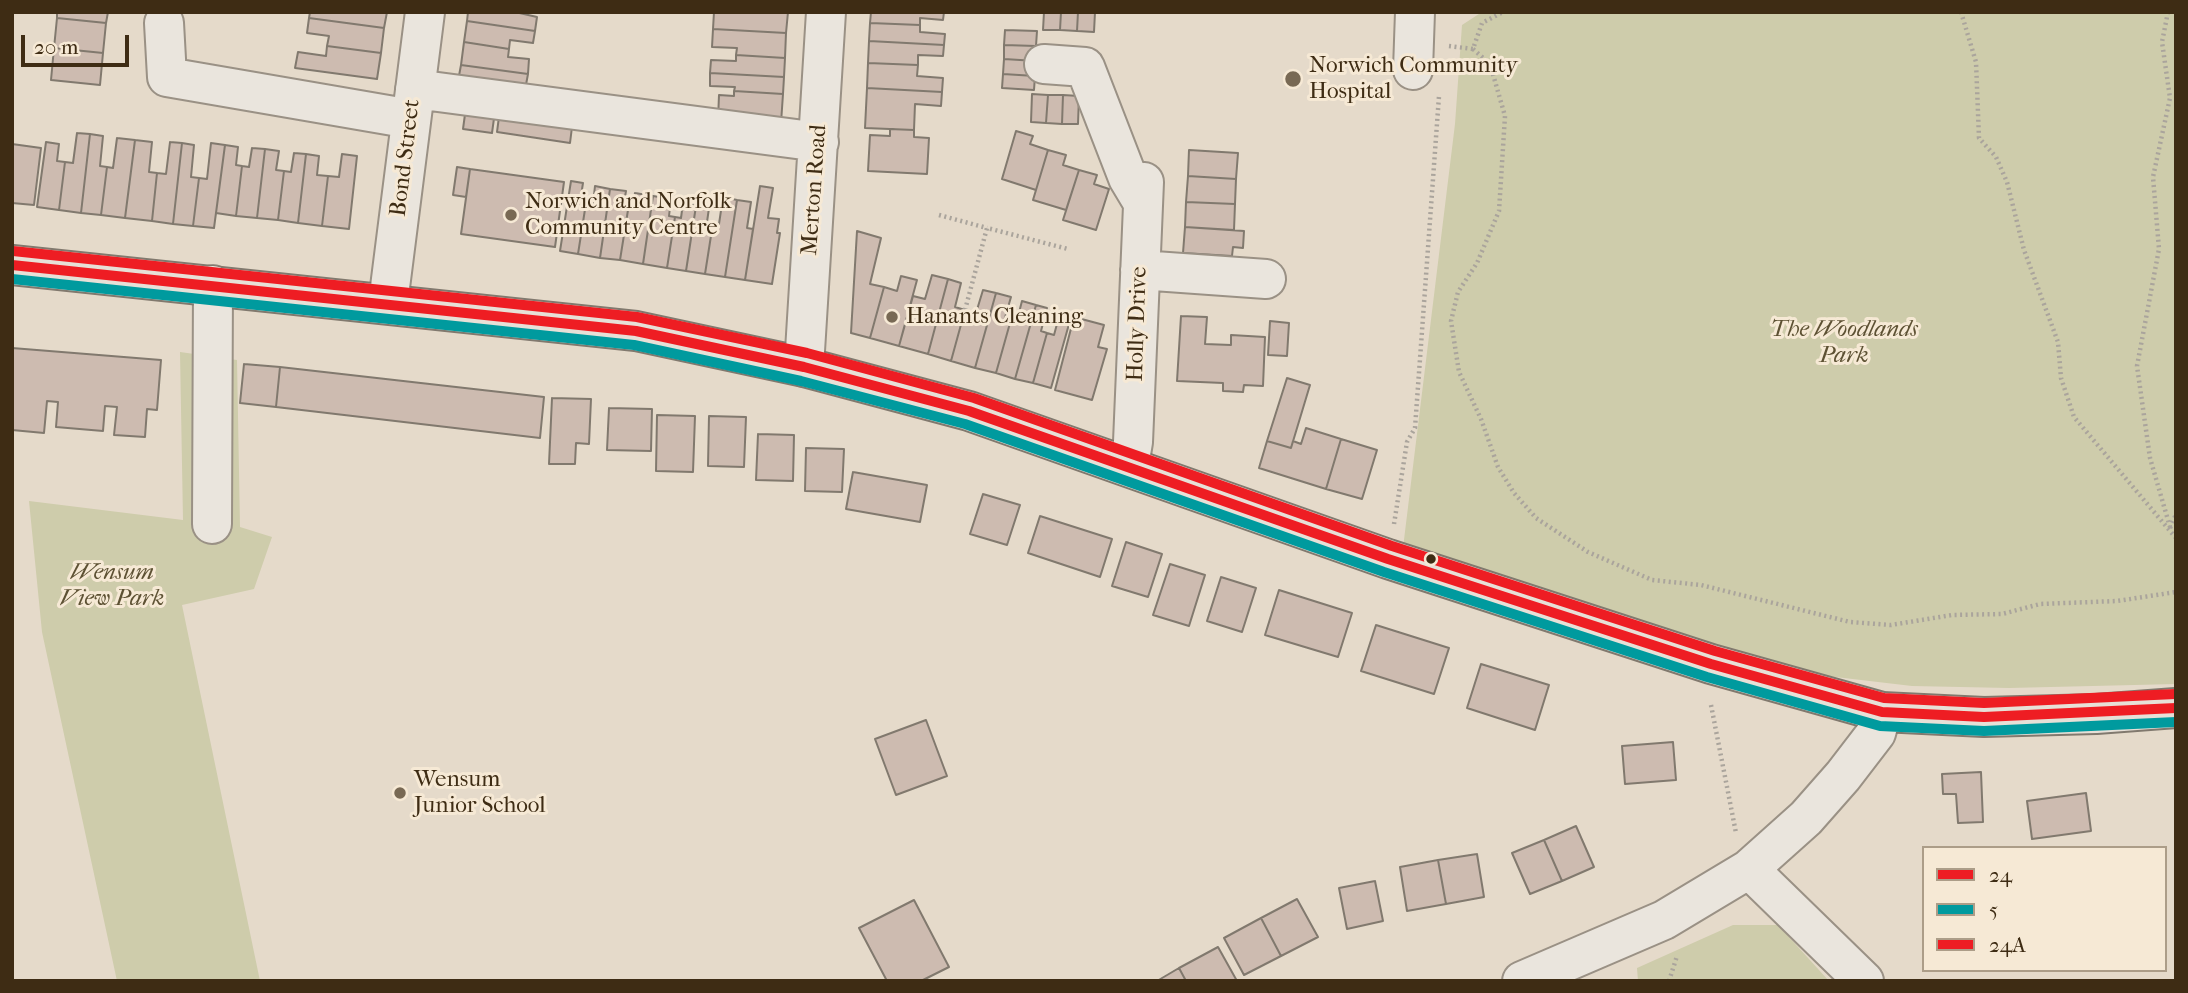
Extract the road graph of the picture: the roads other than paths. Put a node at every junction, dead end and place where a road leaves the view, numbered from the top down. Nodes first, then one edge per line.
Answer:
1 (425, 12) edge
2 (826, 12) edge
3 (1415, 12) edge
4 (164, 23) dead end
5 (1044, 64) dead end
6 (1426, 81) road end
7 (413, 104) junction
8 (818, 142) junction
9 (12, 265) edge
10 (1140, 270) junction
11 (1266, 279) dead end
12 (214, 285) junction
13 (388, 303) junction
14 (804, 367) junction
15 (1129, 466) junction
16 (212, 524) dead end
17 (2176, 708) edge
18 (1882, 712) junction
19 (1749, 869) junction
20 (1522, 981) edge
21 (1864, 981) edge

1 - 7 street, Bond Street
2 - 8 street, Merton Road
3 - 6 street
4 - 7 street
5 - 10 street, Holly Drive
7 - 8 street
7 - 13 street, Bond Street
8 - 14 street, Merton Road
9 - 12 main road
10 - 11 street
10 - 15 street, Holly Drive
12 - 13 main road
12 - 16 street
13 - 14 main road
14 - 15 main road
15 - 18 main road
17 - 18 main road
18 - 19 street
19 - 20 street
19 - 21 street

